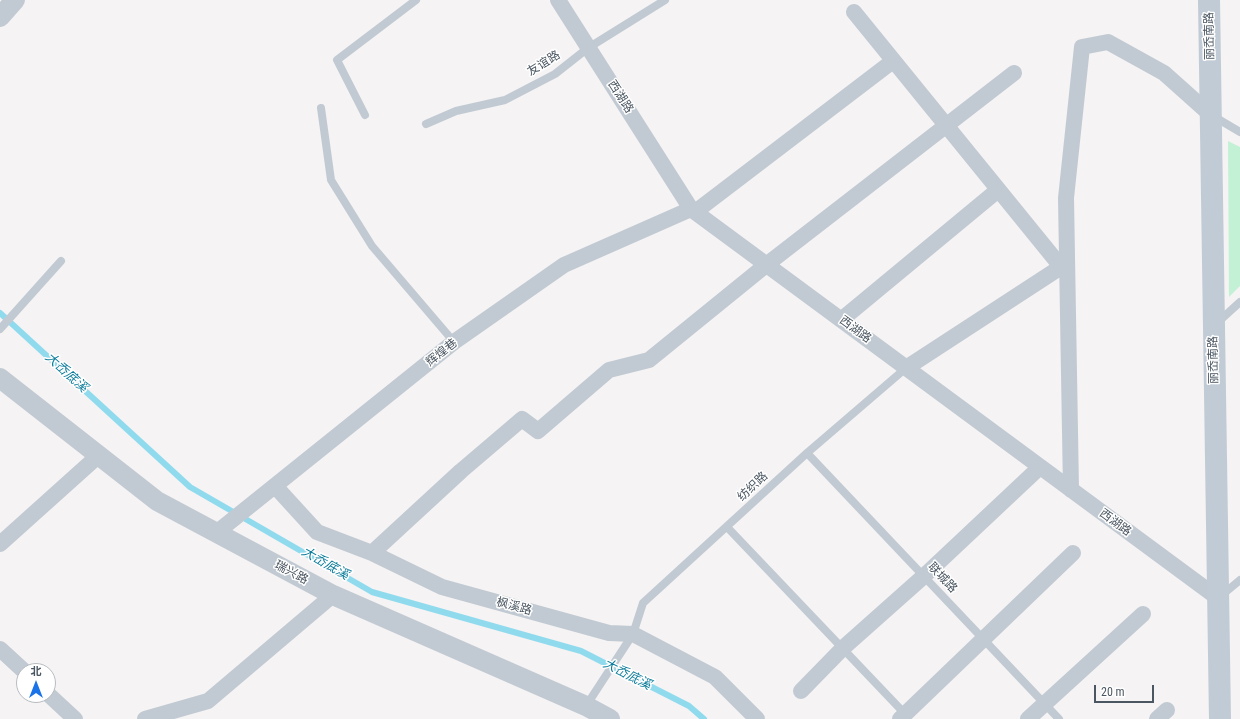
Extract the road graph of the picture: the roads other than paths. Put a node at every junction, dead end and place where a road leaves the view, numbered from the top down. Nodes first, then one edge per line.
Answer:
1 (14, 0) edge
2 (416, 0) edge
3 (558, 0) edge
4 (664, 0) edge
5 (1209, 0) edge
6 (854, 12) dead end
7 (0, 17) edge
8 (588, 48) junction
9 (894, 61) junction
10 (1014, 73) dead end
11 (321, 108) dead end
12 (364, 115) dead end
13 (1211, 115) junction
14 (426, 124) dead end
15 (946, 125) junction
16 (1240, 132) edge
17 (998, 190) junction
18 (693, 211) junction
19 (60, 261) dead end
20 (766, 265) junction
21 (1064, 270) junction
22 (1240, 302) edge
23 (841, 320) junction
24 (1214, 327) junction
25 (0, 329) edge
26 (454, 342) junction
27 (906, 368) junction
28 (0, 378) edge
29 (807, 453) junction
30 (98, 456) junction
31 (1040, 467) junction
32 (275, 486) junction
33 (1071, 490) junction
34 (727, 527) junction
35 (216, 533) junction
36 (0, 544) edge
37 (372, 553) junction
38 (1073, 553) dead end
39 (924, 576) junction
40 (1240, 580) edge
41 (333, 595) junction
42 (1218, 598) junction
43 (1143, 614) dead end
44 (632, 635) junction
45 (983, 639) junction
46 (842, 648) junction
47 (0, 649) edge
48 (16, 664) edge
49 (801, 691) dead end
50 (56, 701) edge
51 (1044, 704) junction
52 (587, 705) junction
53 (905, 717) edge
54 (75, 719) edge
55 (145, 719) edge
56 (610, 719) edge
57 (757, 719) edge
58 (1028, 719) edge
59 (1059, 719) edge
60 (1220, 719) edge

1 - 7 street
2 - 12 lane
3 - 8 street, 西湖路
4 - 8 lane, 友谊路
5 - 13 main road, 丽岙南路
6 - 9 street
8 - 14 lane, 友谊路
8 - 18 street, 西湖路
9 - 15 street
9 - 18 street, 辉煌巷
10 - 15 street
11 - 26 lane
13 - 16 lane
13 - 21 street
13 - 24 main road, 丽岙南路
15 - 17 street
15 - 20 street
17 - 21 street
17 - 23 street
18 - 20 street, 西湖路
18 - 26 street, 辉煌巷
19 - 25 lane
20 - 23 street, 西湖路
20 - 37 street
21 - 27 street
21 - 33 street
22 - 24 lane
23 - 27 street, 西湖路
24 - 42 main road, 丽岙南路
26 - 32 street, 辉煌巷
27 - 29 lane, 纺织路
27 - 31 street, 西湖路
28 - 30 street, 瑞兴路
29 - 34 lane, 纺织路
29 - 39 lane, 联城路
30 - 35 street, 瑞兴路
30 - 36 street
31 - 33 street, 西湖路
31 - 39 street
32 - 35 street, 辉煌巷
32 - 37 street, 枫溪路
33 - 42 street, 西湖路
34 - 44 lane, 纺织路
34 - 46 lane
35 - 41 street, 瑞兴路
37 - 44 street, 枫溪路
38 - 45 street
39 - 45 lane, 联城路
39 - 46 street
40 - 42 lane
41 - 52 street, 瑞兴路
41 - 55 street
42 - 60 main road, 丽岙南路
43 - 51 street
44 - 52 lane, 纺织路
44 - 57 street, 枫溪路
45 - 51 lane, 联城路
45 - 53 street
46 - 49 street
46 - 53 lane
47 - 48 street
50 - 54 street
51 - 58 street
51 - 59 lane, 联城路
52 - 56 street, 瑞兴路

